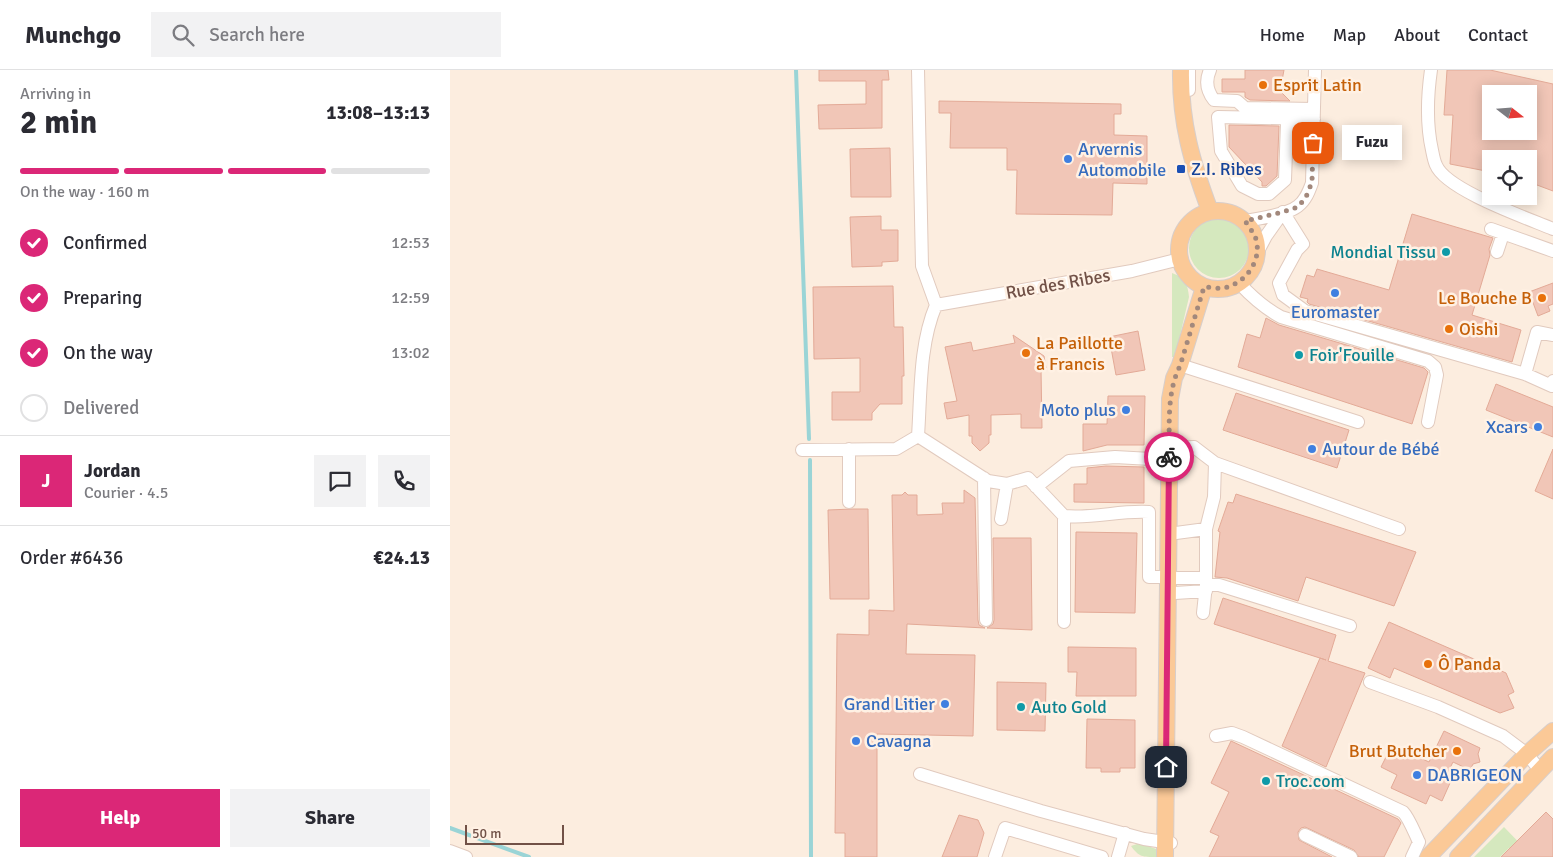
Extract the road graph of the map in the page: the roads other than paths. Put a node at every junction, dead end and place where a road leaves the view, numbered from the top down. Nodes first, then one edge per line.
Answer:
1 (918, 70) edge
2 (1181, 70) edge
3 (1189, 70) edge
4 (1210, 70) edge
5 (1315, 70) edge
6 (1431, 70) edge
7 (1313, 117) junction
8 (1184, 125) junction
9 (1210, 211) junction
10 (1283, 212) junction
11 (1245, 221) junction
12 (1553, 228) edge
13 (1491, 229) dead end
14 (1503, 234) junction
15 (1553, 251) edge
16 (1496, 252) dead end
17 (1257, 253) junction
18 (1180, 258) junction
19 (1239, 283) junction
20 (1204, 287) junction
21 (936, 305) junction
22 (1553, 335) edge
23 (1180, 366) junction
24 (1525, 374) junction
25 (1553, 381) edge
26 (1358, 422) dead end
27 (1428, 422) dead end
28 (918, 436) junction
29 (849, 449) junction
30 (802, 450) dead end
31 (1173, 454) junction
32 (1215, 463) junction
33 (984, 478) junction
34 (1032, 482) junction
35 (1007, 484) junction
36 (849, 502) dead end
37 (1064, 516) junction
38 (1001, 519) dead end
39 (1206, 529) junction
40 (1399, 529) dead end
41 (1176, 533) junction
42 (1173, 583) junction
43 (1206, 585) junction
44 (1203, 613) dead end
45 (986, 620) dead end
46 (1064, 622) dead end
47 (1350, 626) dead end
48 (1370, 682) dead end
49 (1553, 731) edge
50 (1216, 736) dead end
51 (1553, 748) edge
52 (1553, 756) edge
53 (1534, 763) junction
54 (920, 774) dead end
55 (1125, 834) junction
56 (1305, 835) dead end
57 (1168, 850) edge
58 (450, 851) edge
59 (466, 857) edge
60 (995, 857) edge
61 (1102, 857) edge
62 (1118, 857) edge
63 (1351, 857) edge
64 (1412, 857) edge
65 (1428, 857) edge
66 (1449, 857) edge
67 (1458, 857) edge

1 - 21 street
2 - 8 main road
3 - 8 street
4 - 7 street
5 - 7 street
6 - 12 street
7 - 7 street
7 - 10 street
8 - 9 main road
9 - 11 main road
9 - 18 main road
10 - 11 street
10 - 17 street
10 - 24 street
11 - 17 main road
13 - 14 street
14 - 15 street
14 - 16 street
17 - 19 main road
18 - 20 main road
18 - 21 street, Rue des Ribes
19 - 20 main road
19 - 27 street
20 - 23 main road
21 - 28 street
22 - 24 street
23 - 26 street
23 - 31 main road
24 - 25 street
28 - 29 street
28 - 33 street
29 - 30 street
29 - 36 street
31 - 32 street
31 - 34 street
31 - 41 main road
31 - 42 main road
32 - 39 street
32 - 40 street
33 - 35 street
33 - 45 street
34 - 35 street
34 - 37 street
35 - 38 street
37 - 42 street
37 - 46 street
39 - 41 street
39 - 43 street
41 - 42 main road
42 - 43 street
42 - 57 main road
43 - 44 street
43 - 47 street
48 - 53 street
49 - 53 main road
50 - 64 street
51 - 53 street
52 - 53 main road
53 - 65 main road
53 - 66 street
53 - 67 main road
54 - 55 street
55 - 57 street
55 - 62 street
56 - 63 street
58 - 59 street
60 - 61 street

